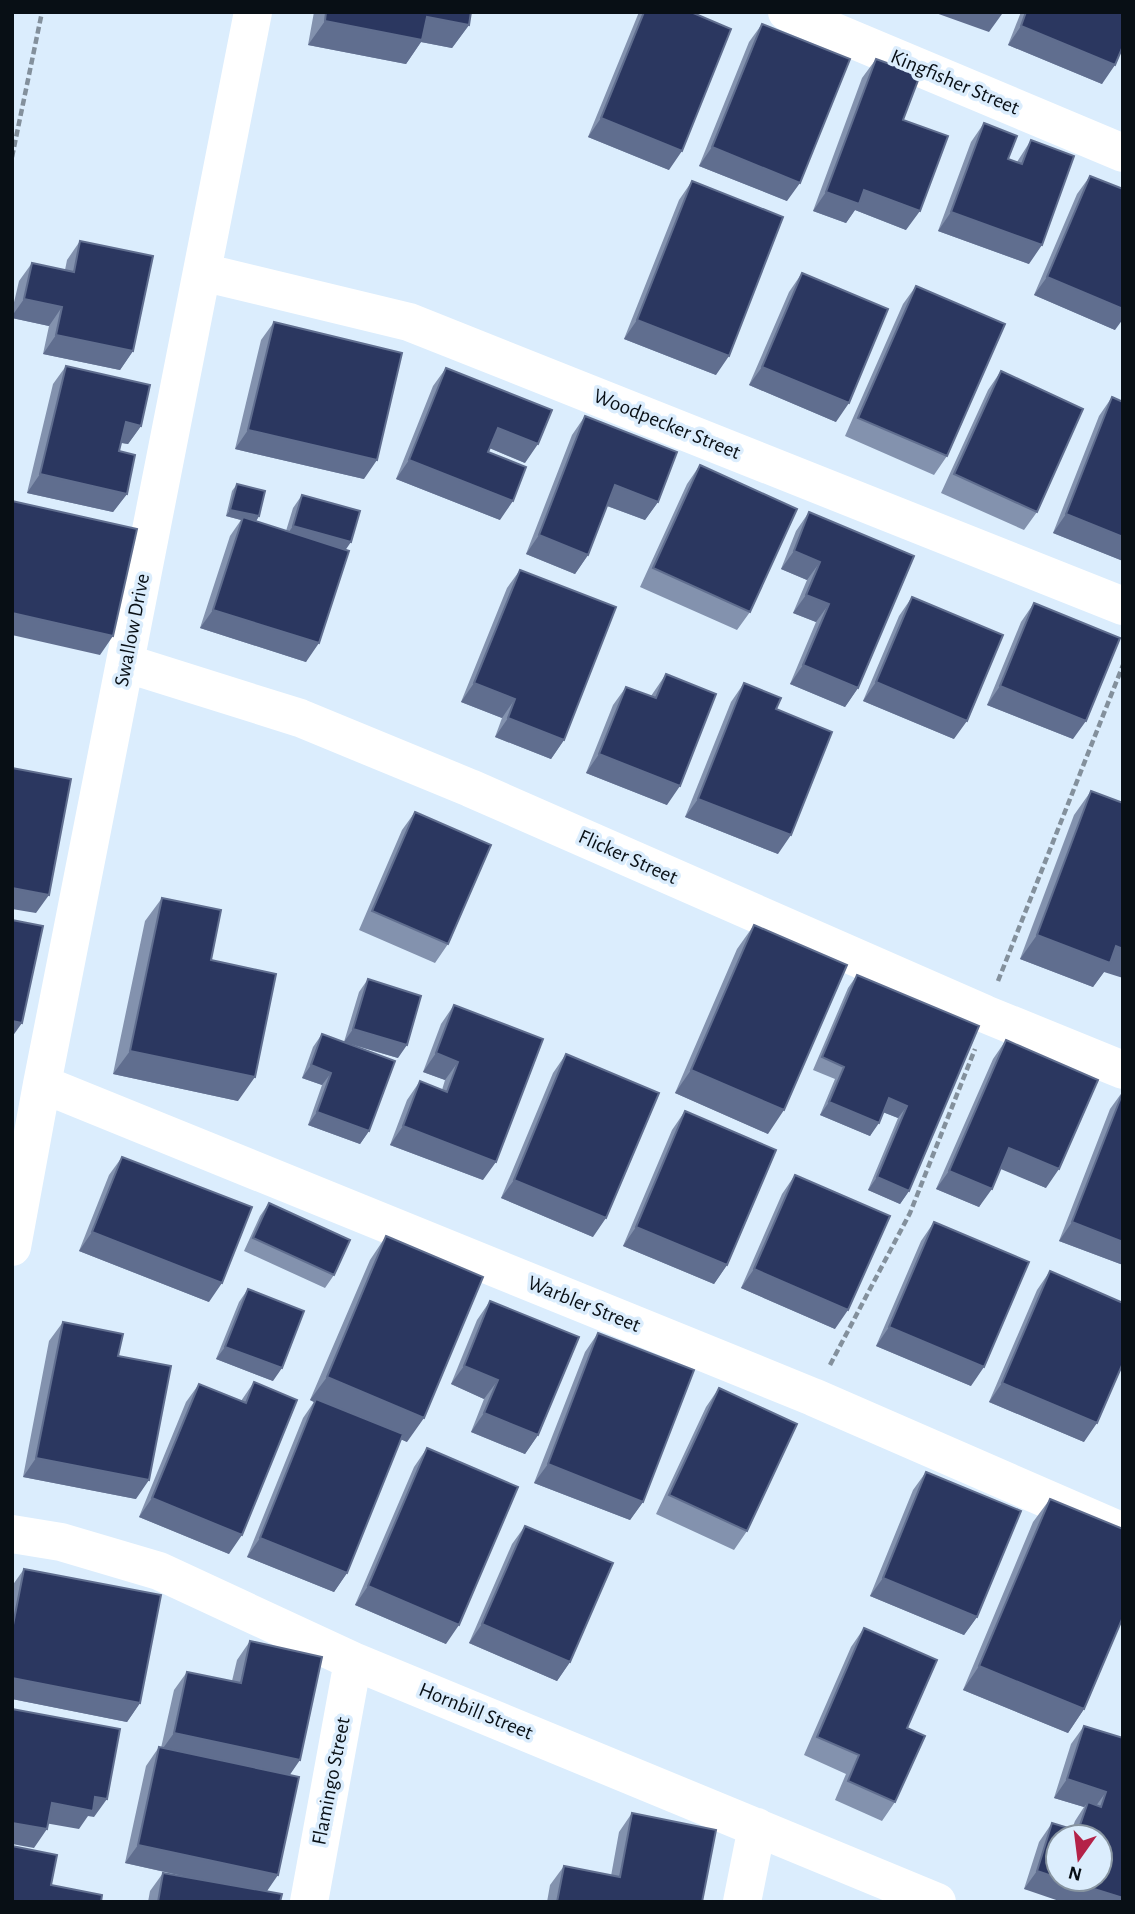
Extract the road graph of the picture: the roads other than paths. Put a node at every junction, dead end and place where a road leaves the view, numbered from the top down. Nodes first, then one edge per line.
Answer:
1 (253, 12) edge
2 (787, 12) edge
3 (1123, 153) edge
4 (202, 272) junction
5 (1123, 606) edge
6 (125, 663) junction
7 (1123, 1070) edge
8 (42, 1084) junction
9 (12, 1247) edge
10 (1123, 1532) edge
11 (12, 1534) edge
12 (353, 1661) junction
13 (757, 1827) junction
14 (309, 1902) edge
15 (742, 1902) edge
16 (936, 1902) edge

1 - 4 street, Swallow Drive
2 - 3 street, Kingfisher Street
4 - 5 street, Woodpecker Street
4 - 6 street, Swallow Drive
6 - 7 street, Flicker Street
6 - 8 street, Swallow Drive
8 - 9 street, Swallow Drive
8 - 10 street, Warbler Street
11 - 12 street, Hornbill Street
12 - 13 street, Hornbill Street
12 - 14 street, Flamingo Street
13 - 15 street
13 - 16 street, Hornbill Street

